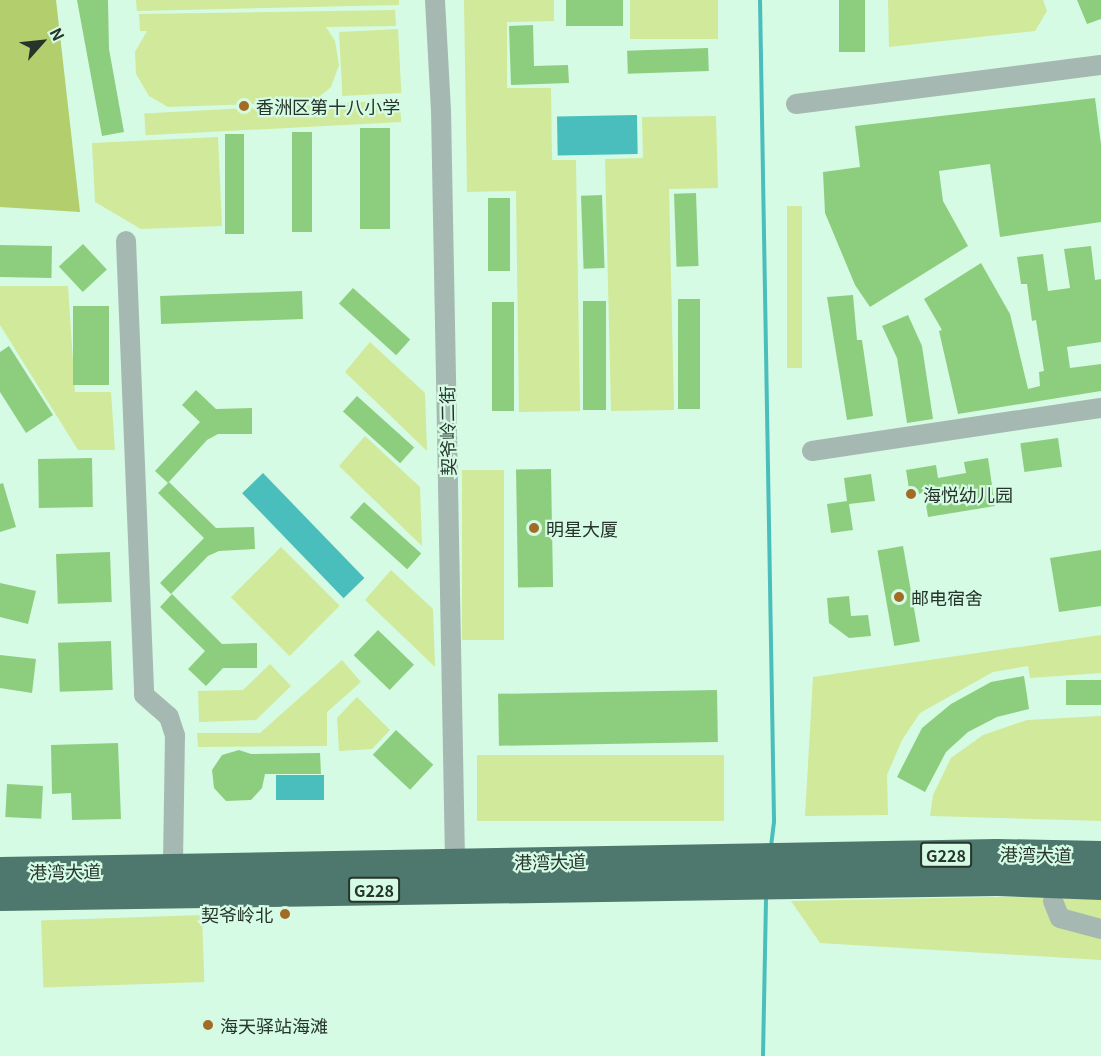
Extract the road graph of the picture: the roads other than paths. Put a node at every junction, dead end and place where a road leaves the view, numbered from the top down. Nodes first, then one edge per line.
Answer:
1 (435, 0) edge
2 (1101, 65) edge
3 (796, 105) dead end
4 (126, 241) dead end
5 (1101, 408) edge
6 (812, 451) dead end
7 (1101, 856) edge
8 (455, 862) junction
9 (173, 869) junction
10 (748, 871) junction
11 (790, 871) junction
12 (0, 872) edge
13 (1101, 885) edge
14 (0, 896) edge
15 (1053, 901) dead end
16 (1101, 929) edge

1 - 8 street, 契爷岭二街
2 - 3 street
4 - 9 street
5 - 6 street
7 - 11 highway, 港湾大道 / G228
8 - 9 highway, 港湾大道 / G228
8 - 10 highway, 港湾大道 / G228
9 - 12 highway, 港湾大道 / G228
10 - 11 highway, 港湾大道 / G228
10 - 14 highway, 港湾大道 / G228
11 - 13 highway, 港湾大道 / G228
15 - 16 street

